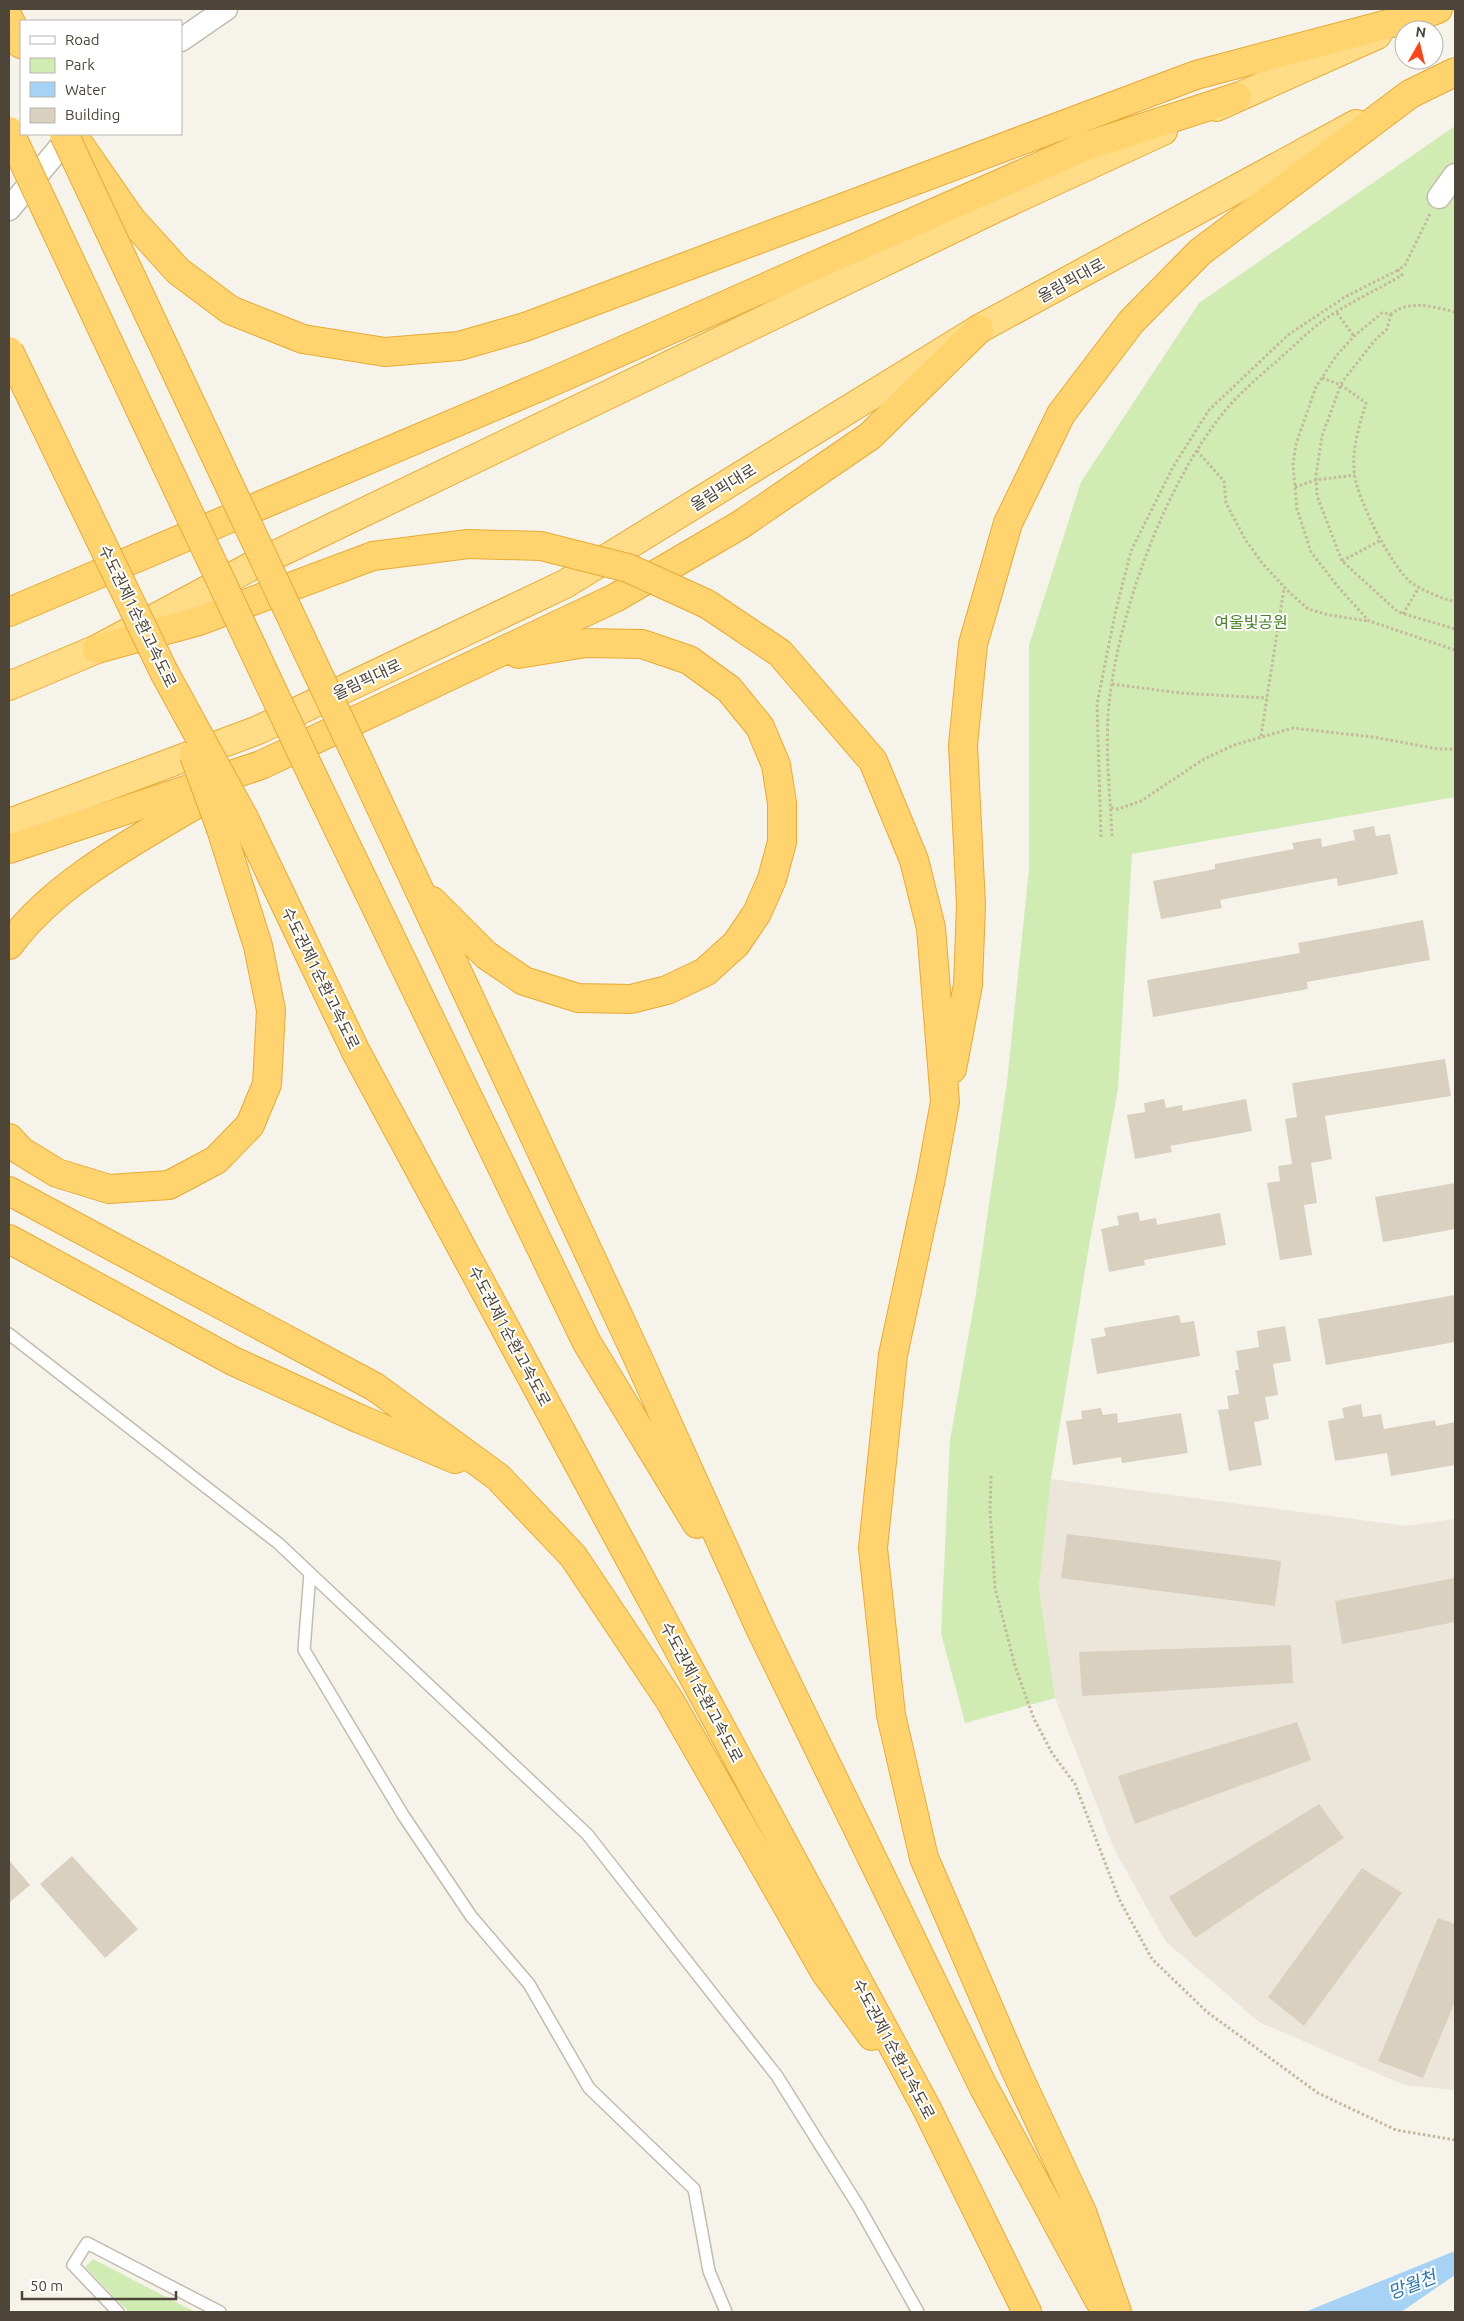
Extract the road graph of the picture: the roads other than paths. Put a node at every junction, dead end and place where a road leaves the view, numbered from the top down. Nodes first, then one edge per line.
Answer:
1 (226, 9) edge
2 (1430, 12) edge
3 (9, 19) edge
4 (182, 39) edge
5 (20, 42) edge
6 (1455, 72) edge
7 (1410, 94) junction
8 (1237, 97) junction
9 (9, 131) edge
10 (64, 135) edge
11 (71, 135) edge
12 (73, 135) edge
13 (1455, 175) edge
14 (1439, 197) road end
15 (9, 209) edge
16 (979, 329) junction
17 (9, 351) edge
18 (9, 612) edge
19 (97, 649) junction
20 (487, 659) junction
21 (9, 686) edge
22 (261, 765) junction
23 (9, 823) edge
24 (232, 823) junction
25 (9, 848) edge
26 (419, 888) junction
27 (9, 945) edge
28 (945, 1102) junction
29 (9, 1138) edge
30 (9, 1191) edge
31 (9, 1239) edge
32 (9, 1334) edge
33 (498, 1477) junction
34 (310, 1573) junction
35 (760, 1628) junction
36 (927, 2109) junction
37 (118, 2312) edge
38 (220, 2312) edge
39 (726, 2312) edge
40 (918, 2312) edge
41 (1027, 2312) edge
42 (1106, 2312) edge
43 (1117, 2312) edge

1 - 4 street
2 - 8 highway
2 - 12 highway
3 - 5 highway
6 - 7 highway
7 - 16 highway, 올림픽대로
7 - 28 highway
8 - 18 highway
8 - 19 highway
9 - 35 highway, bridge
10 - 26 highway, bridge
11 - 15 street
13 - 14 street
16 - 20 highway
16 - 23 highway, 올림픽대로
17 - 24 highway, 수도권제1순환고속도로, bridge
19 - 21 highway
19 - 28 highway, bridge
20 - 22 highway
20 - 26 highway
22 - 25 highway
22 - 27 highway
24 - 29 highway
24 - 36 highway, 수도권제1순환고속도로
26 - 35 highway
28 - 43 highway
30 - 33 highway
31 - 33 highway
32 - 34 lane
33 - 36 highway
34 - 39 lane
34 - 40 lane
35 - 42 highway
36 - 41 highway, 수도권제1순환고속도로
37 - 38 lane

